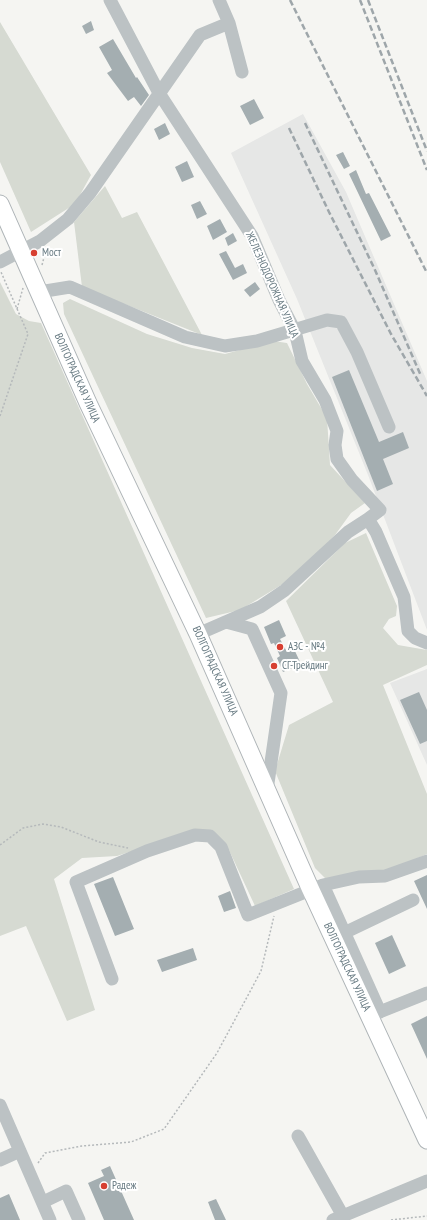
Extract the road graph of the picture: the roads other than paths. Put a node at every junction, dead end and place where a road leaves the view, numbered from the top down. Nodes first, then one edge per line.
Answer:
1 (110, 0) edge
2 (219, 0) edge
3 (229, 23) junction
4 (242, 72) dead end
5 (159, 93) junction
6 (0, 204) edge
7 (21, 251) junction
8 (0, 262) edge
9 (31, 283) junction
10 (295, 331) junction
11 (389, 427) dead end
12 (368, 519) junction
13 (226, 622) junction
14 (198, 634) junction
15 (427, 643) edge
16 (267, 790) junction
17 (427, 861) edge
18 (316, 886) junction
19 (413, 900) dead end
20 (344, 933) junction
21 (112, 979) dead end
22 (427, 993) edge
23 (375, 1014) junction
24 (0, 1105) edge
25 (298, 1136) dead end
26 (427, 1140) edge
27 (20, 1151) junction
28 (0, 1160) edge
29 (427, 1181) edge
30 (43, 1202) junction
31 (338, 1218) edge
32 (50, 1220) edge
33 (79, 1220) edge

1 - 5 street, ЖЕЛЕЗНОДОРОЖНАЯ УЛИЦА
2 - 3 street
3 - 4 street
3 - 5 street
5 - 7 street
5 - 10 street, ЖЕЛЕЗНОДОРОЖНАЯ УЛИЦА
6 - 7 main road, ВОЛГОГРАДСКАЯ УЛИЦА
7 - 8 street
7 - 9 main road, ВОЛГОГРАДСКАЯ УЛИЦА
9 - 10 street
9 - 14 main road, ВОЛГОГРАДСКАЯ УЛИЦА
10 - 11 street
10 - 12 street, ЖЕЛЕЗНОДОРОЖНАЯ УЛИЦА
12 - 13 street
12 - 15 street
13 - 14 street
13 - 16 street
14 - 16 main road, ВОЛГОГРАДСКАЯ УЛИЦА
16 - 18 main road, ВОЛГОГРАДСКАЯ УЛИЦА
17 - 18 street
18 - 20 street
18 - 21 street
18 - 23 main road, ВОЛГОГРАДСКАЯ УЛИЦА
19 - 20 street
20 - 23 street
22 - 23 street
23 - 26 main road, ВОЛГОГРАДСКАЯ УЛИЦА
24 - 27 street
25 - 31 street
27 - 28 street
27 - 30 street
29 - 31 street
30 - 32 street
30 - 33 street

